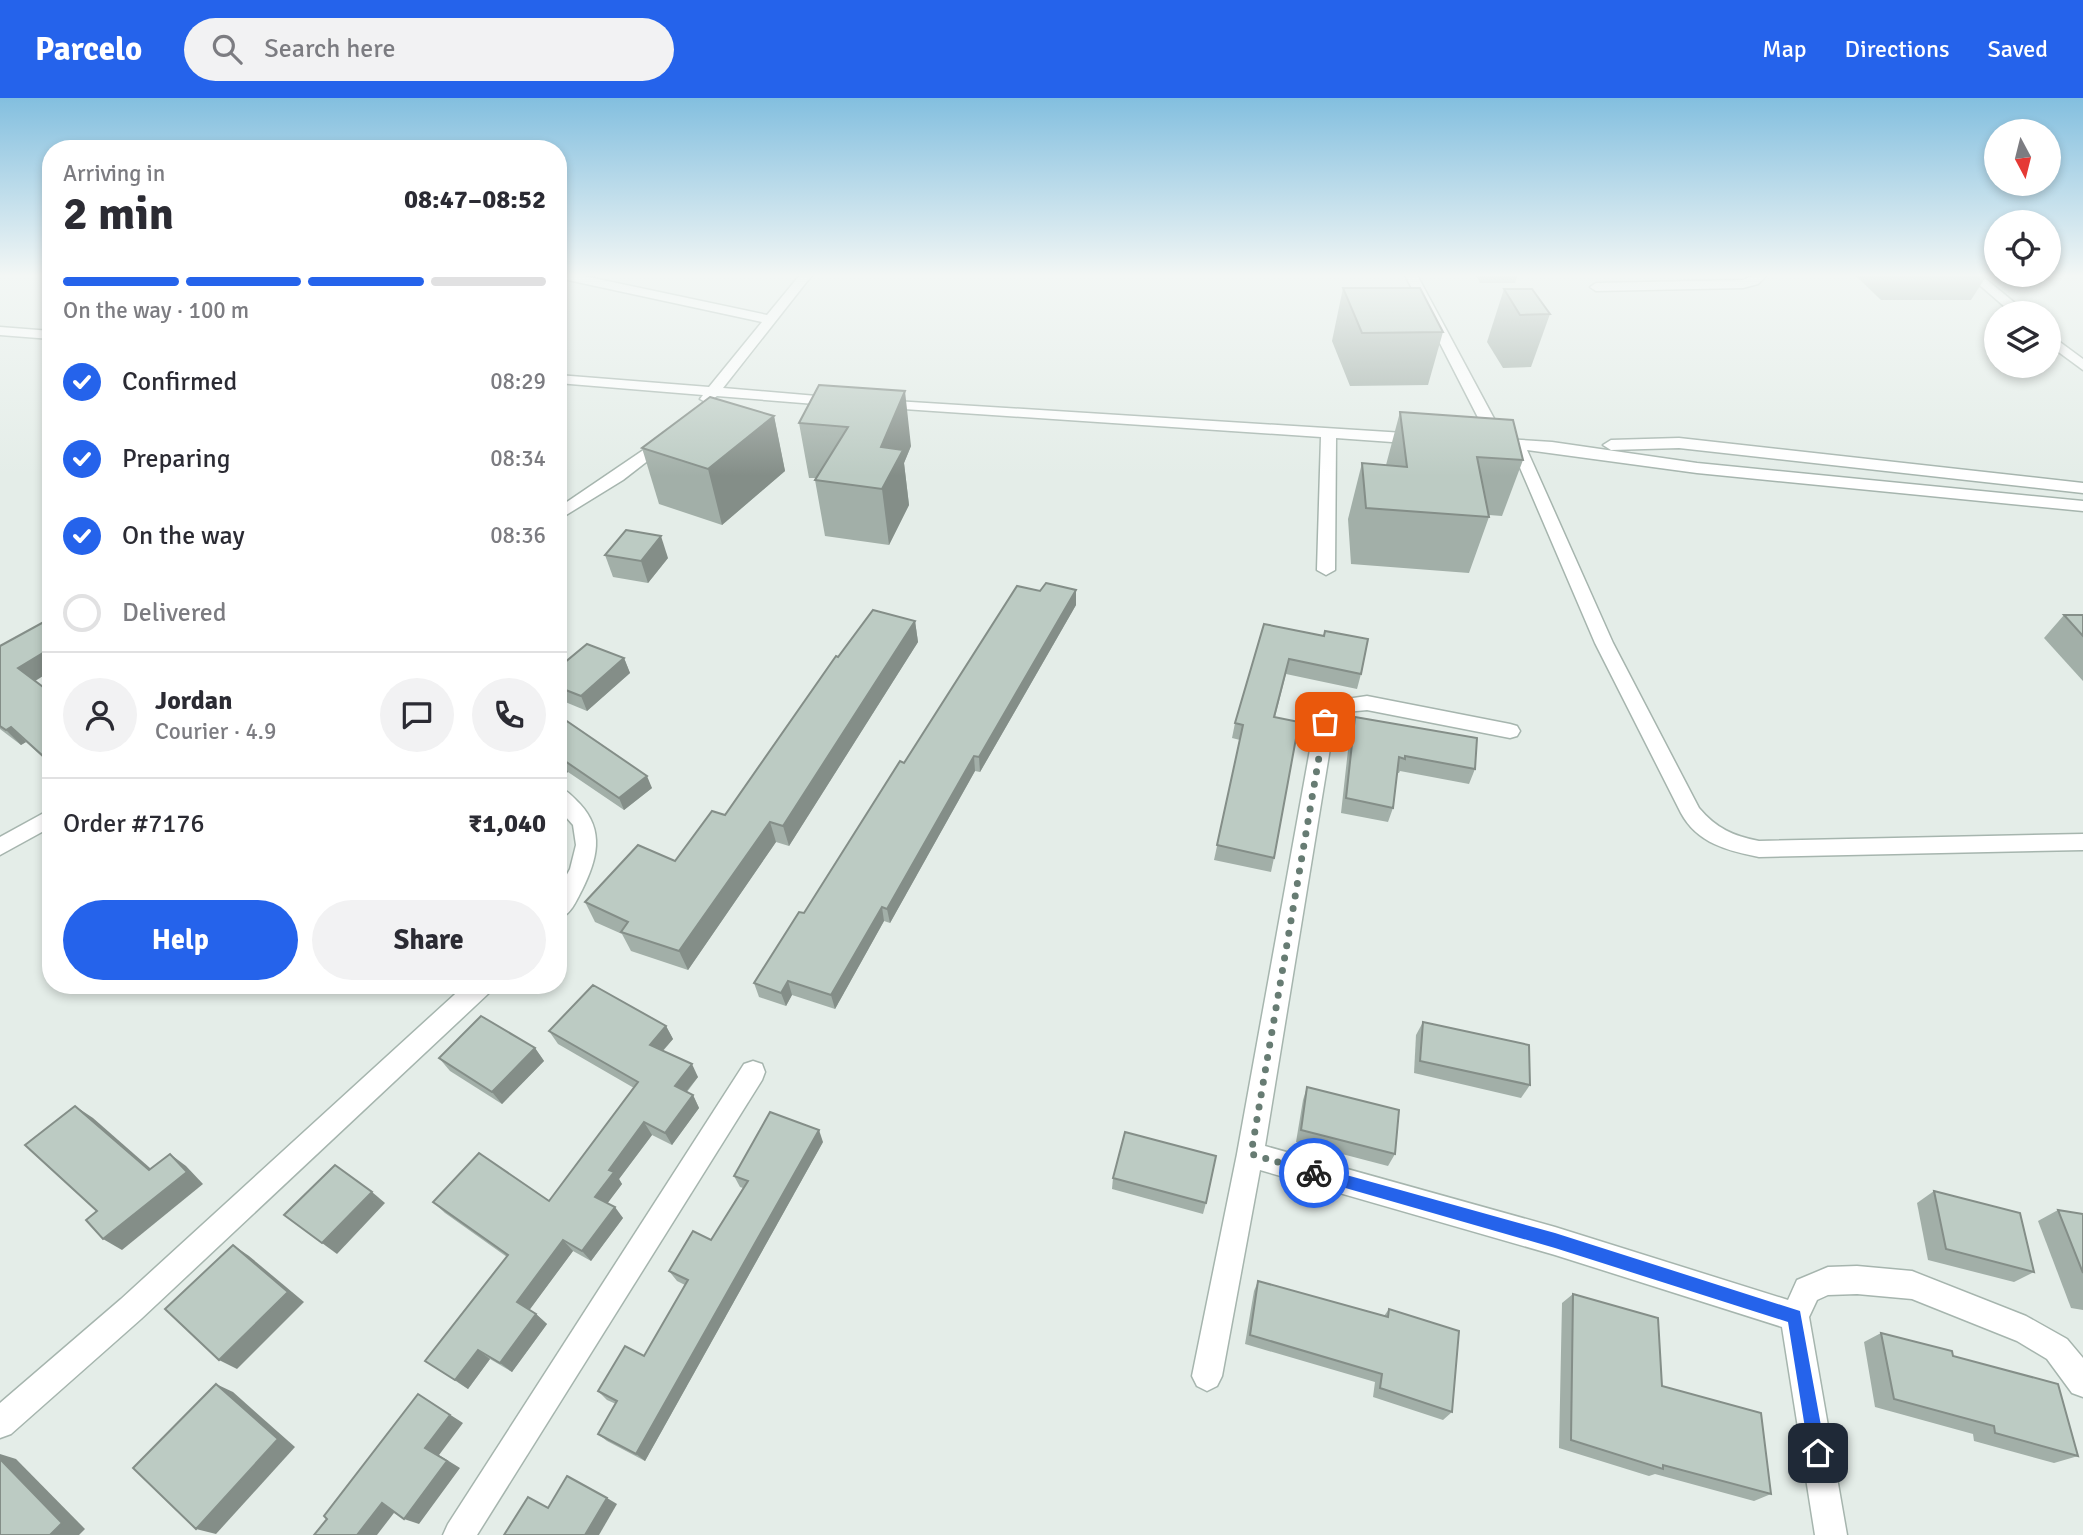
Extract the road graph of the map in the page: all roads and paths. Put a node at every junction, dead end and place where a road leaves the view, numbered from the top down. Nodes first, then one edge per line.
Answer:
1 (753, 342) edge
2 (1449, 342) edge
3 (2061, 348) edge
4 (2083, 366) edge
5 (567, 380) edge
6 (713, 393) junction
7 (695, 412) edge
8 (676, 432) edge
9 (1329, 433) junction
10 (1434, 439) edge
11 (1473, 442) edge
12 (1508, 444) junction
13 (1552, 447) junction
14 (2083, 488) edge
15 (2083, 506) edge
16 (567, 509) edge
17 (1326, 570) dead end
18 (1510, 731) dead end
19 (567, 805) edge
20 (42, 822) edge
21 (2083, 842) edge
22 (0, 847) edge
23 (567, 897) edge
24 (472, 994) edge
25 (753, 1072) dead end
26 (1251, 1154) junction
27 (1795, 1317) junction
28 (1207, 1376) dead end
29 (2083, 1382) edge
30 (0, 1423) edge
31 (459, 1535) edge
32 (1831, 1535) edge

1 - 6 street
2 - 12 street
3 - 4 street
5 - 6 street
6 - 7 street
6 - 9 street
8 - 16 street
9 - 10 street
9 - 17 street
11 - 12 street
12 - 13 street
12 - 21 street
13 - 14 street
13 - 15 street
18 - 26 street
19 - 23 street
20 - 22 street
24 - 30 street
25 - 31 street
26 - 27 street
26 - 28 street
27 - 29 street
27 - 32 street

